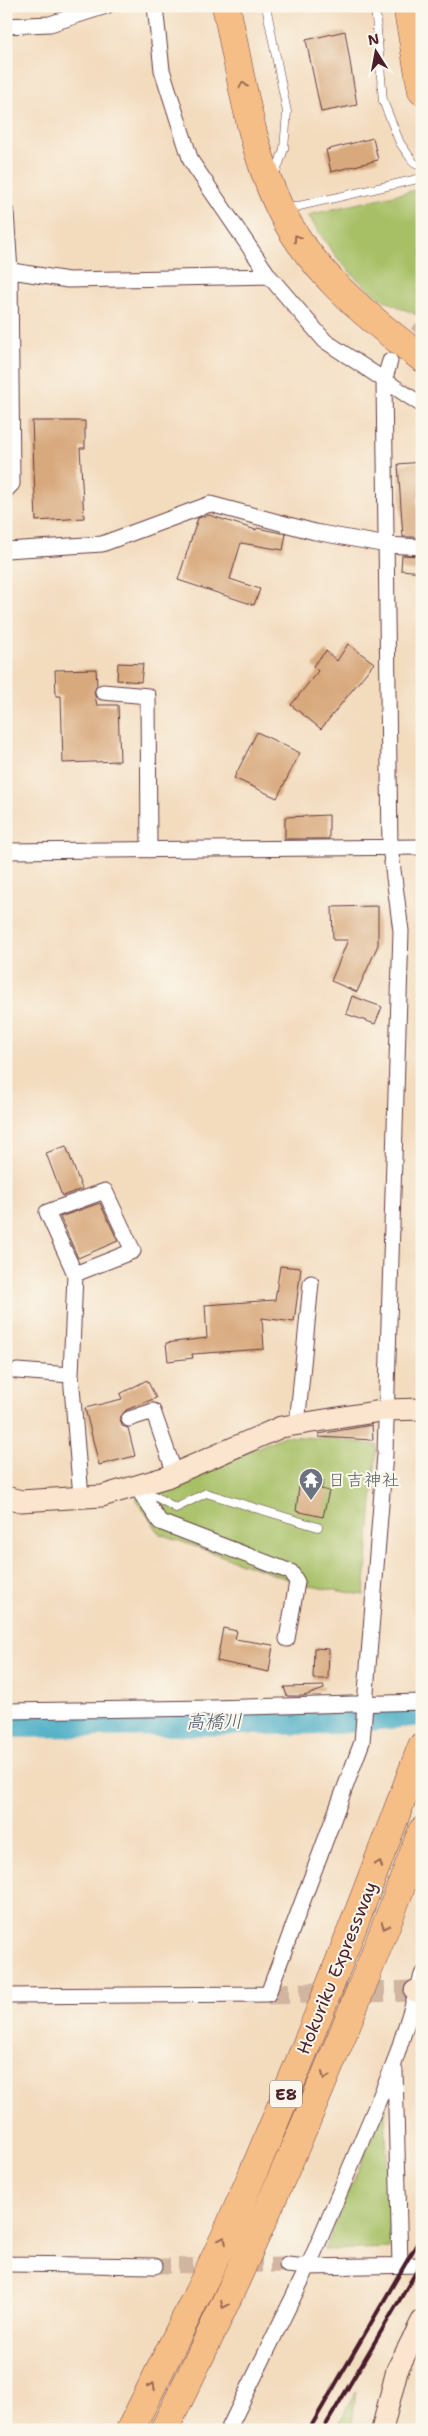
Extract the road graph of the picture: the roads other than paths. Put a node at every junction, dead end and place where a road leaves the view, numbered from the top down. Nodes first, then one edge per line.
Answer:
1 (106, 6) edge
2 (155, 6) edge
3 (226, 6) edge
4 (266, 6) edge
5 (375, 6) edge
6 (407, 6) edge
7 (6, 26) edge
8 (422, 92) edge
9 (422, 167) edge
10 (422, 178) edge
11 (276, 198) junction
12 (6, 212) edge
13 (8, 271) edge
14 (269, 276) junction
15 (328, 276) junction
16 (422, 336) edge
17 (422, 358) edge
18 (390, 361) tunnel mouth
19 (384, 381) junction
20 (422, 404) edge
21 (6, 490) edge
22 (387, 545) junction
23 (422, 547) edge
24 (6, 550) edge
25 (103, 692) dead end
26 (390, 847) junction
27 (422, 848) edge
28 (149, 850) junction
29 (6, 851) edge
30 (75, 1274) junction
31 (311, 1283) dead end
32 (18, 1371) dead end
33 (71, 1375) junction
34 (422, 1409) edge
35 (387, 1410) junction
36 (129, 1419) dead end
37 (296, 1425) junction
38 (175, 1474) junction
39 (136, 1486) junction
40 (6, 1497) edge
41 (81, 1497) junction
42 (318, 1527) dead end
43 (287, 1639) dead end
44 (422, 1702) edge
45 (366, 1705) junction
46 (6, 1711) edge
47 (421, 1748) edge
48 (422, 1831) edge
49 (420, 1986) edge
50 (6, 1996) edge
51 (394, 2064) junction
52 (6, 2262) edge
53 (288, 2265) tunnel mouth
54 (400, 2265) junction
55 (422, 2265) edge
56 (155, 2266) tunnel mouth
57 (308, 2267) junction
58 (422, 2321) edge
59 (130, 2430) edge
60 (164, 2430) edge
61 (228, 2430) edge
62 (382, 2430) edge

1 - 7 street
2 - 14 street
11 -> 3 highway
4 - 11 lane
5 - 9 lane
6 - 8 highway
10 - 11 lane
15 -> 11 highway
12 - 13 street
13 - 14 street
13 - 21 street
14 - 19 street
15 - 16 highway
15 - 17 highway
18 - 19 street
19 - 20 street
19 - 22 street
22 - 23 street
22 - 24 street
22 - 26 street
25 - 28 street
26 - 27 street
26 - 28 street
26 - 35 street
28 - 29 street
30 - 30 street
30 - 33 street
31 - 37 street
32 - 33 street
33 - 41 street
34 - 35 street
35 - 37 street
35 - 45 street
36 - 38 street
37 - 38 street
38 - 39 street
39 - 41 street
39 - 42 lane
39 - 43 street
40 - 41 street
44 - 45 street
45 - 46 street
45 - 50 street
59 -> 47 highway, Hokuriku Expressway / E8
48 -> 60 highway, Hokuriku Expressway / E8
49 - 51 street
51 - 54 street
51 - 57 street
52 - 56 street
53 - 57 street
54 - 55 street
54 - 57 street
57 - 61 street
58 - 62 street

